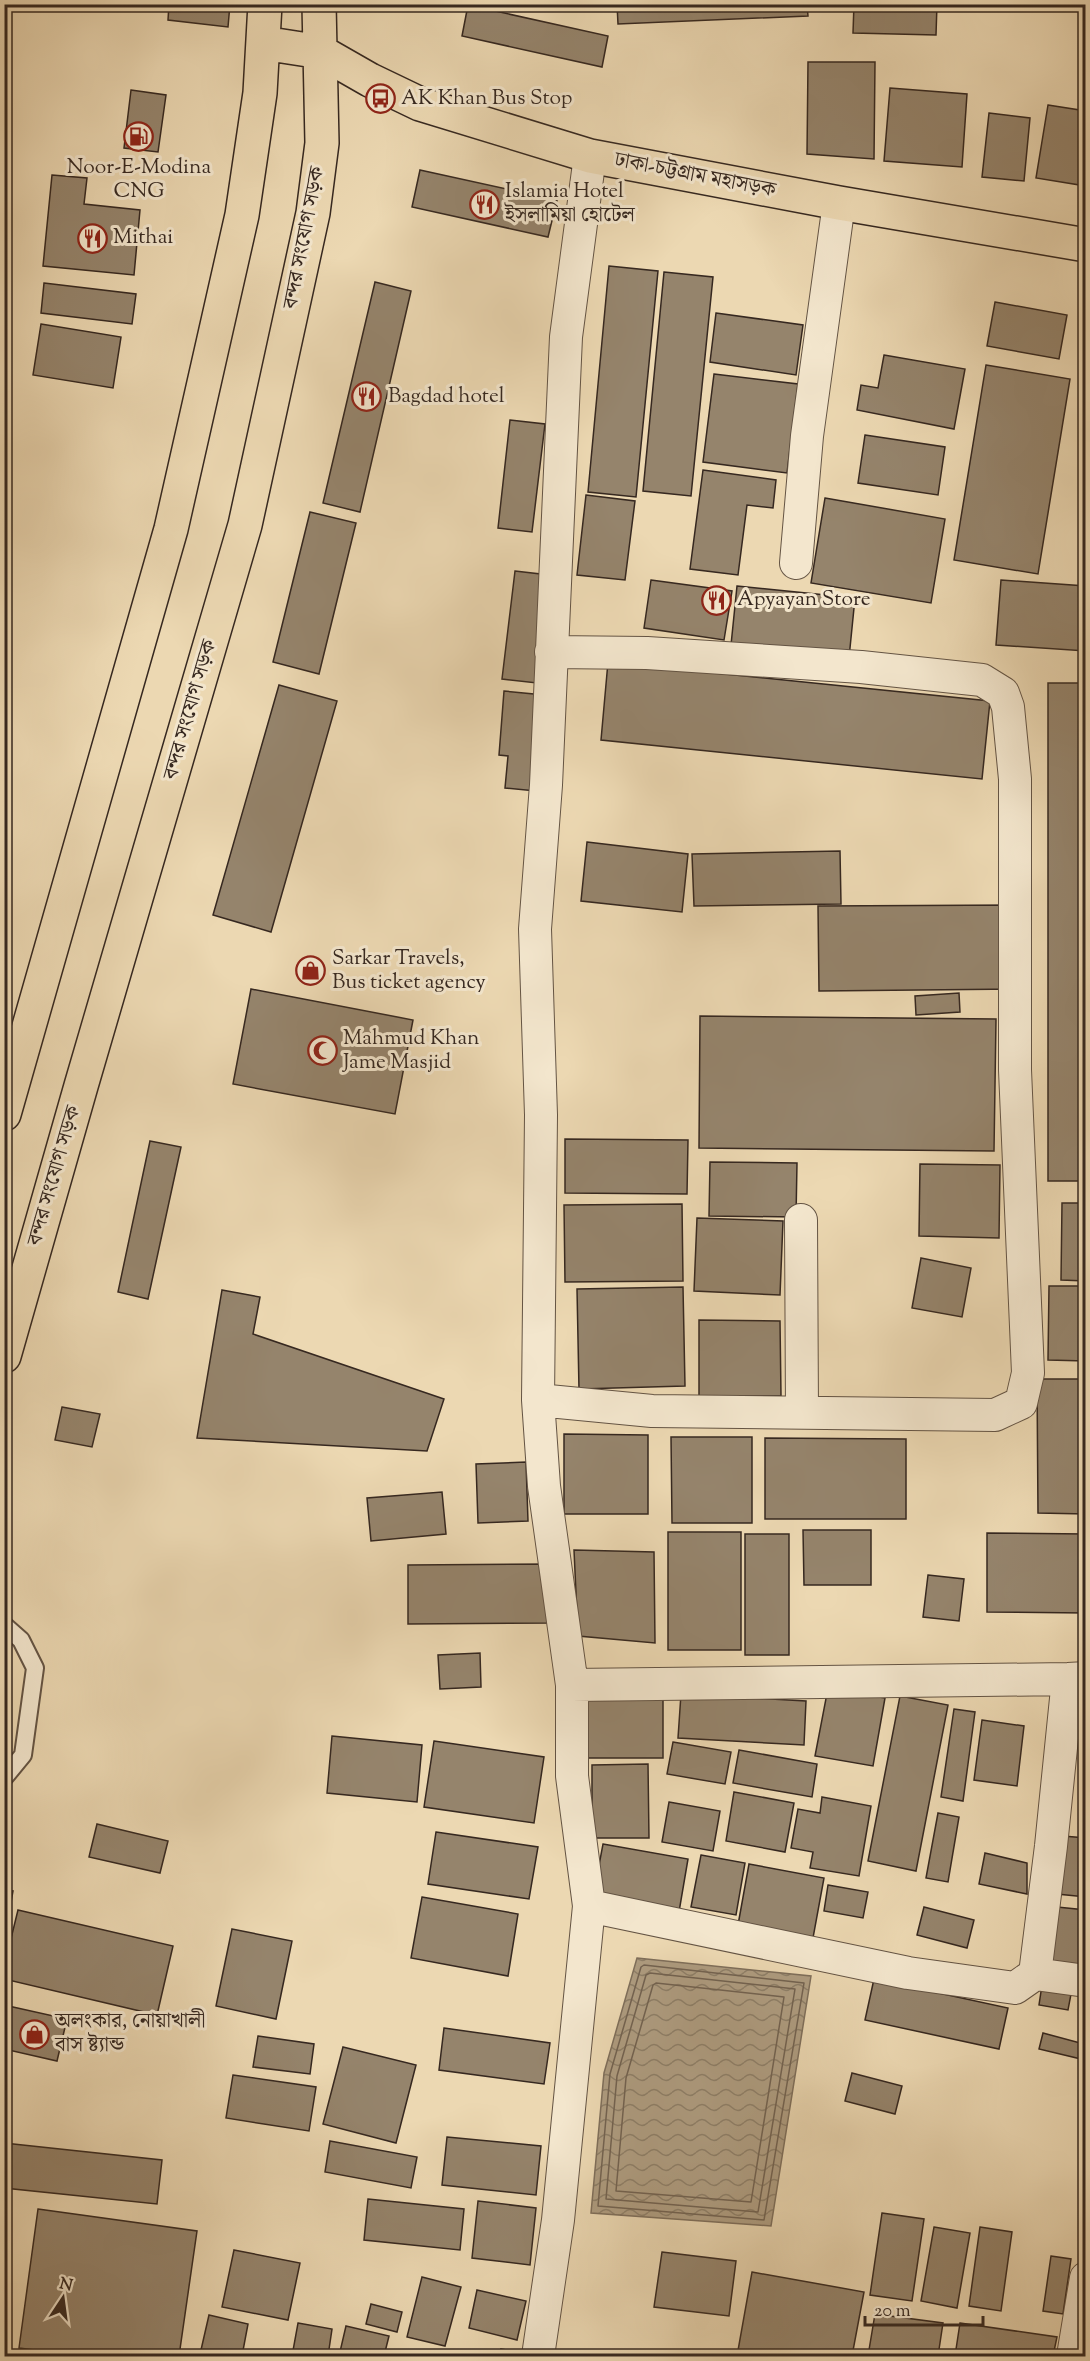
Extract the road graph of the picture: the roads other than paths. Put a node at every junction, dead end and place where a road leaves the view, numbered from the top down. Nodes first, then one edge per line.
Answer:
1 (265, 4) edge
2 (320, 4) edge
3 (263, 43) junction
4 (321, 52) junction
5 (590, 156) junction
6 (839, 203) junction
7 (1086, 245) edge
8 (796, 563) dead end
9 (551, 651) junction
10 (4, 1114) edge
11 (801, 1220) dead end
12 (4, 1356) edge
13 (538, 1400) junction
14 (802, 1412) junction
15 (4, 1625) edge
16 (1077, 1678) edge
17 (572, 1685) junction
18 (4, 1778) edge
19 (589, 1906) junction
20 (1035, 1974) junction
21 (1086, 1981) edge
22 (1086, 2278) edge
23 (538, 2356) edge
24 (1073, 2356) edge

1 - 3 highway
2 - 4 highway
3 - 4 highway, ঢাকা-চট্টগ্রাম মহাসড়ক
3 - 10 highway
4 - 5 highway, ঢাকা-চট্টগ্রাম মহাসড়ক
4 - 12 highway, বন্দর সংযোগ সড়ক
5 - 6 highway, ঢাকা-চট্টগ্রাম মহাসড়ক
5 - 9 street
6 - 7 highway, ঢাকা-চট্টগ্রাম মহাসড়ক
6 - 8 street
9 - 13 street
9 - 14 street
11 - 14 street
13 - 14 street
13 - 17 street
15 - 18 lane
16 - 17 street
16 - 20 street
17 - 19 street
19 - 20 street
19 - 23 street
20 - 21 street
22 - 24 street

